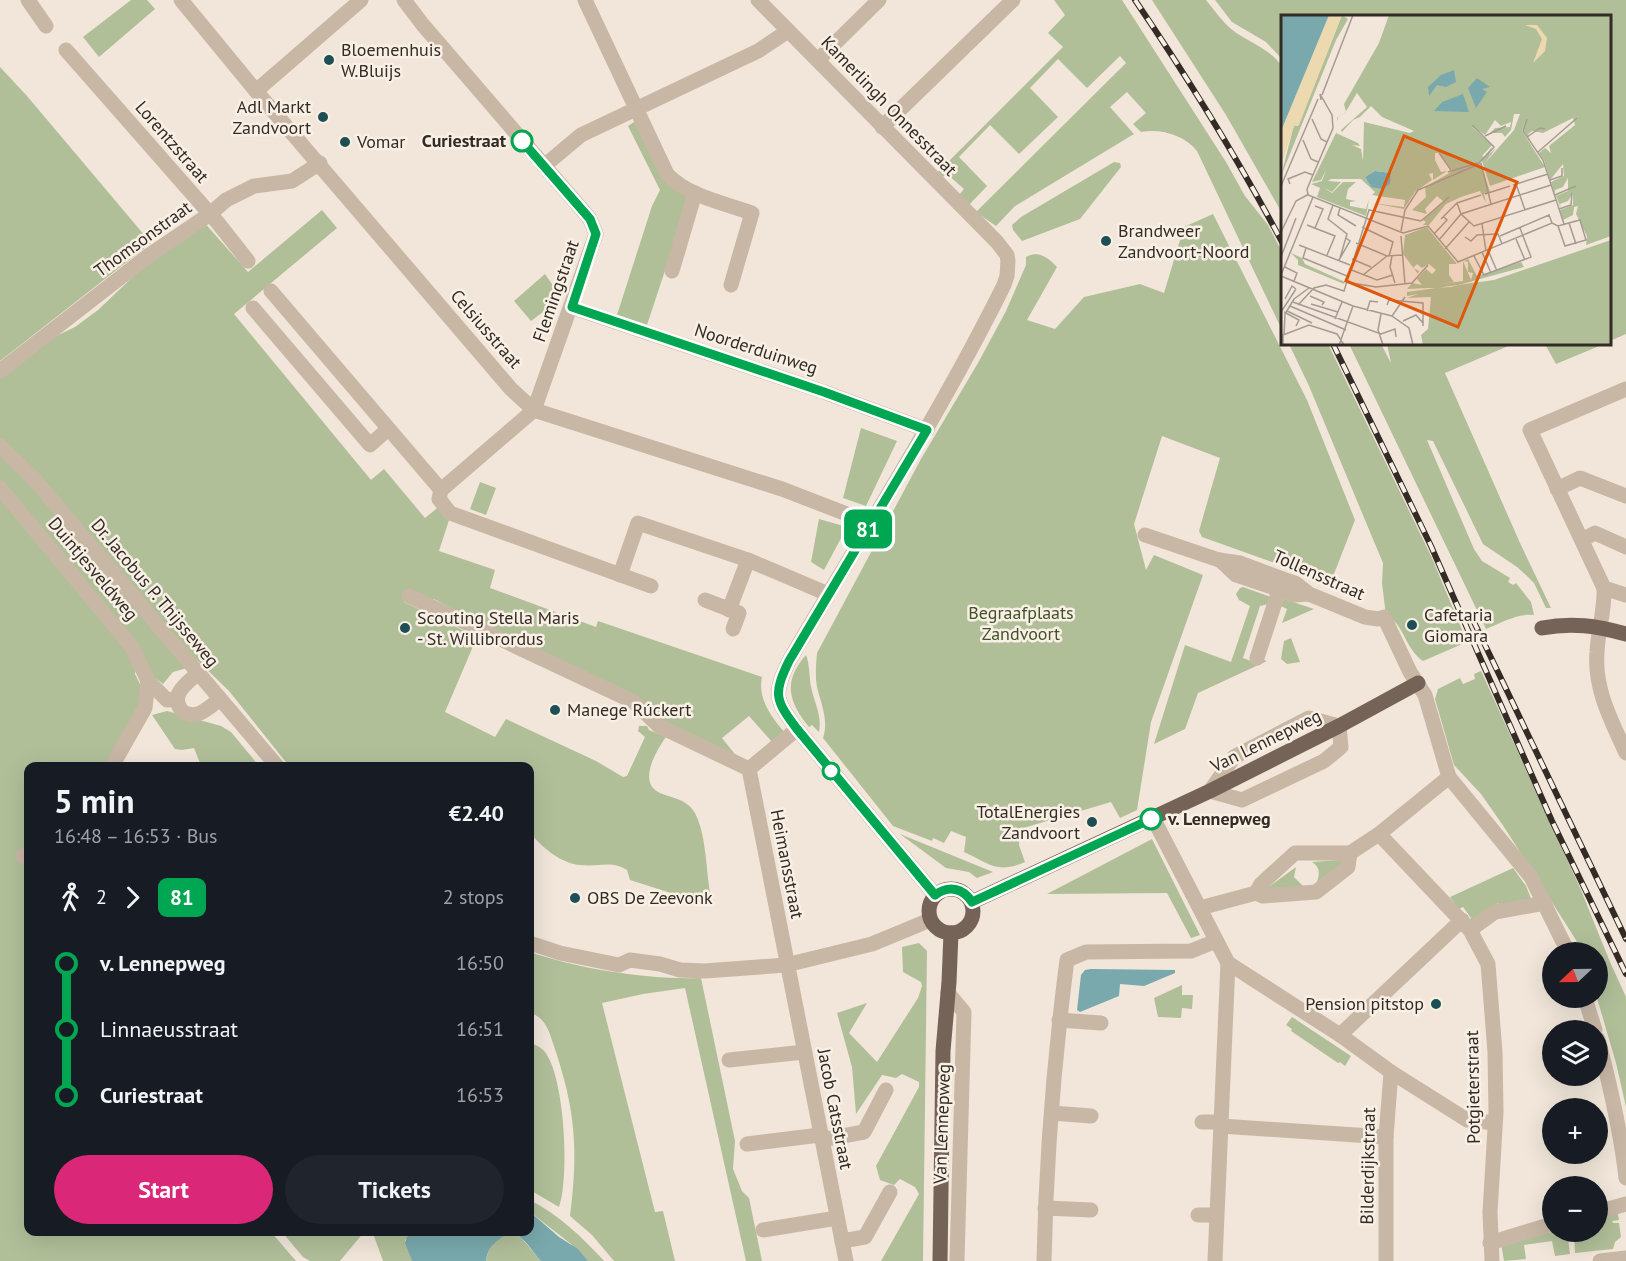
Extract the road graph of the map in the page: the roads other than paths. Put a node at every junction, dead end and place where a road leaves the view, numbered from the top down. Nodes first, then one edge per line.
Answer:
1 (28, 0) edge
2 (361, 0) edge
3 (404, 0) edge
4 (585, 0) edge
5 (879, 0) edge
6 (1013, 0) edge
7 (184, 1) edge
8 (766, 3) edge
9 (46, 26) dead end
10 (788, 31) junction
11 (66, 50) dead end
12 (818, 60) junction
13 (256, 91) junction
14 (637, 108) junction
15 (882, 127) junction
16 (320, 164) junction
17 (544, 166) junction
18 (695, 193) junction
19 (210, 214) junction
20 (248, 261) dead end
21 (672, 271) dead end
22 (731, 285) dead end
23 (271, 291) dead end
24 (572, 307) junction
25 (253, 308) dead end
26 (301, 325) junction
27 (282, 342) junction
28 (0, 371) edge
29 (1626, 389) edge
30 (534, 410) junction
31 (388, 429) junction
32 (927, 430) junction
33 (0, 446) edge
34 (0, 488) edge
35 (1557, 489) junction
36 (441, 490) junction
37 (1626, 496) edge
38 (870, 525) junction
39 (1145, 535) dead end
40 (1582, 540) junction
41 (1626, 547) edge
42 (748, 560) junction
43 (620, 575) junction
44 (1281, 584) junction
45 (651, 586) dead end
46 (1604, 588) junction
47 (828, 594) junction
48 (1626, 595) edge
49 (409, 596) dead end
50 (705, 600) dead end
51 (729, 610) junction
52 (1601, 627) junction
53 (1542, 628) dead end
54 (733, 629) dead end
55 (1626, 634) edge
56 (1257, 658) dead end
57 (197, 674) junction
58 (148, 681) junction
59 (1418, 684) junction
60 (172, 700) junction
61 (219, 700) junction
62 (145, 708) junction
63 (1339, 726) junction
64 (797, 729) junction
65 (1626, 753) edge
66 (114, 762) edge
67 (273, 762) edge
68 (749, 769) junction
69 (1449, 777) junction
70 (1210, 791) junction
71 (1153, 818) junction
72 (1379, 834) junction
73 (1350, 853) junction
74 (1256, 893) junction
75 (935, 895) junction
76 (972, 902) junction
77 (1545, 903) junction
78 (1200, 908) junction
79 (930, 920) junction
80 (1466, 925) junction
81 (951, 933) junction
82 (1216, 941) junction
83 (1563, 942) edge
84 (534, 944) edge
85 (1228, 963) junction
86 (786, 965) junction
87 (948, 993) junction
88 (1059, 1020) junction
89 (1101, 1023) dead end
90 (1340, 1035) junction
91 (804, 1052) junction
92 (729, 1060) dead end
93 (1391, 1072) junction
94 (1608, 1076) edge
95 (886, 1090) dead end
96 (1052, 1113) junction
97 (1091, 1116) dead end
98 (1202, 1122) dead end
99 (1495, 1123) junction
100 (1221, 1124) junction
101 (820, 1135) junction
102 (1386, 1137) junction
103 (747, 1144) dead end
104 (1626, 1178) edge
105 (890, 1192) dead end
106 (1626, 1204) edge
107 (1045, 1208) junction
108 (1608, 1209) edge
109 (1091, 1210) dead end
110 (1197, 1215) dead end
111 (1216, 1215) junction
112 (837, 1218) junction
113 (1542, 1227) edge
114 (763, 1230) dead end
115 (842, 1241) junction
116 (1490, 1243) junction
117 (1626, 1258) edge
118 (846, 1261) edge
119 (940, 1261) edge
120 (957, 1261) edge
121 (1044, 1261) edge
122 (1215, 1261) edge
123 (1386, 1261) edge
124 (1492, 1261) edge
125 (1600, 1261) edge

1 - 9 street
2 - 13 street
3 - 17 street, Flemingstraat
4 - 14 street
5 - 12 street
6 - 15 street
7 - 13 street, Celsiusstraat
8 - 10 street, Kamerlingh Onnesstraat
10 - 12 street, Kamerlingh Onnesstraat
10 - 14 street
11 - 19 street, Lorentzstraat
12 - 15 street, Kamerlingh Onnesstraat
13 - 16 street, Celsiusstraat
14 - 17 street
14 - 18 street
15 - 32 street, Kamerlingh Onnesstraat
16 - 19 street, Thomsonstraat
16 - 30 street, Celsiusstraat
17 - 24 street, Flemingstraat
18 - 21 street
18 - 22 street
19 - 20 street, Lorentzstraat
19 - 28 street, Thomsonstraat
23 - 26 street
24 - 30 street, Flemingstraat
24 - 32 street, Noorderduinweg
25 - 27 street
26 - 27 street
26 - 31 street
27 - 31 street
29 - 35 street
30 - 36 street
30 - 38 street, Celsiusstraat
31 - 36 street
32 - 38 street, Kamerlingh Onnesstraat
33 - 57 street, Dr. Jacobus P. Thijsseweg
34 - 58 street, Duintjesveldweg
35 - 37 street
35 - 40 street
36 - 43 street
38 - 47 street, Kamerlingh Onnesstraat
39 - 44 street, Tollensstraat
40 - 41 street
40 - 46 street
42 - 43 street
42 - 47 street
42 - 51 street
43 - 45 street
44 - 56 street
44 - 59 street, Tollensstraat
46 - 48 street
46 - 52 street
47 - 64 street, Kamerlingh Onnesstraat
49 - 68 street
50 - 51 street
51 - 54 street
52 - 53 main road
52 - 55 main road
52 - 65 street
57 - 60 street
57 - 61 street, Dr. Jacobus P. Thijsseweg
58 - 60 street, Duintjesveldweg
58 - 62 street
59 - 63 main road, Van Lennepweg
59 - 69 street, Tollensstraat
60 - 61 street, Duintjesveldweg
60 - 62 street
61 - 67 street, Dr. Jacobus P. Thijsseweg
62 - 66 street
63 - 70 main road, Van Lennepweg
63 - 70 street, Van Lennepweg
64 - 68 street
64 - 75 street, Kamerlingh Onnesstraat
68 - 86 street, Heimansstraat
69 - 72 street
69 - 77 street, Tollensstraat
70 - 71 main road, Van Lennepweg
71 - 76 main road, Van Lennepweg
71 - 78 street
72 - 73 street
72 - 80 street, Potgieterstraat
73 - 74 street
73 - 74 street
74 - 78 street
75 - 76 main road
75 - 79 main road
76 - 81 main road
77 - 80 street
77 - 83 street, Tollensstraat
78 - 82 street
79 - 81 main road
79 - 86 street
80 - 90 street
80 - 99 street, Potgieterstraat
81 - 87 main road, Van Lennepweg
82 - 85 street
82 - 88 street
84 - 86 street
85 - 90 street
85 - 100 street
86 - 91 street, Jacob Catsstraat
87 - 119 main road, Van Lennepweg
87 - 120 street, Van Lennepweg
88 - 89 street
88 - 96 street
90 - 93 street
91 - 92 street
91 - 101 street, Jacob Catsstraat
93 - 99 street
93 - 102 street, Bilderdijkstraat
94 - 104 street
95 - 101 street
96 - 97 street
96 - 107 street
98 - 100 street
99 - 116 street, Potgieterstraat
100 - 102 street
100 - 111 street
101 - 103 street
101 - 112 street, Jacob Catsstraat
102 - 123 street, Bilderdijkstraat
105 - 115 street
106 - 108 street
107 - 109 street
107 - 121 street
110 - 111 street
111 - 122 street
112 - 114 street
112 - 115 street, Jacob Catsstraat
113 - 116 street
115 - 118 street, Jacob Catsstraat
116 - 124 street, Potgieterstraat
117 - 125 street

